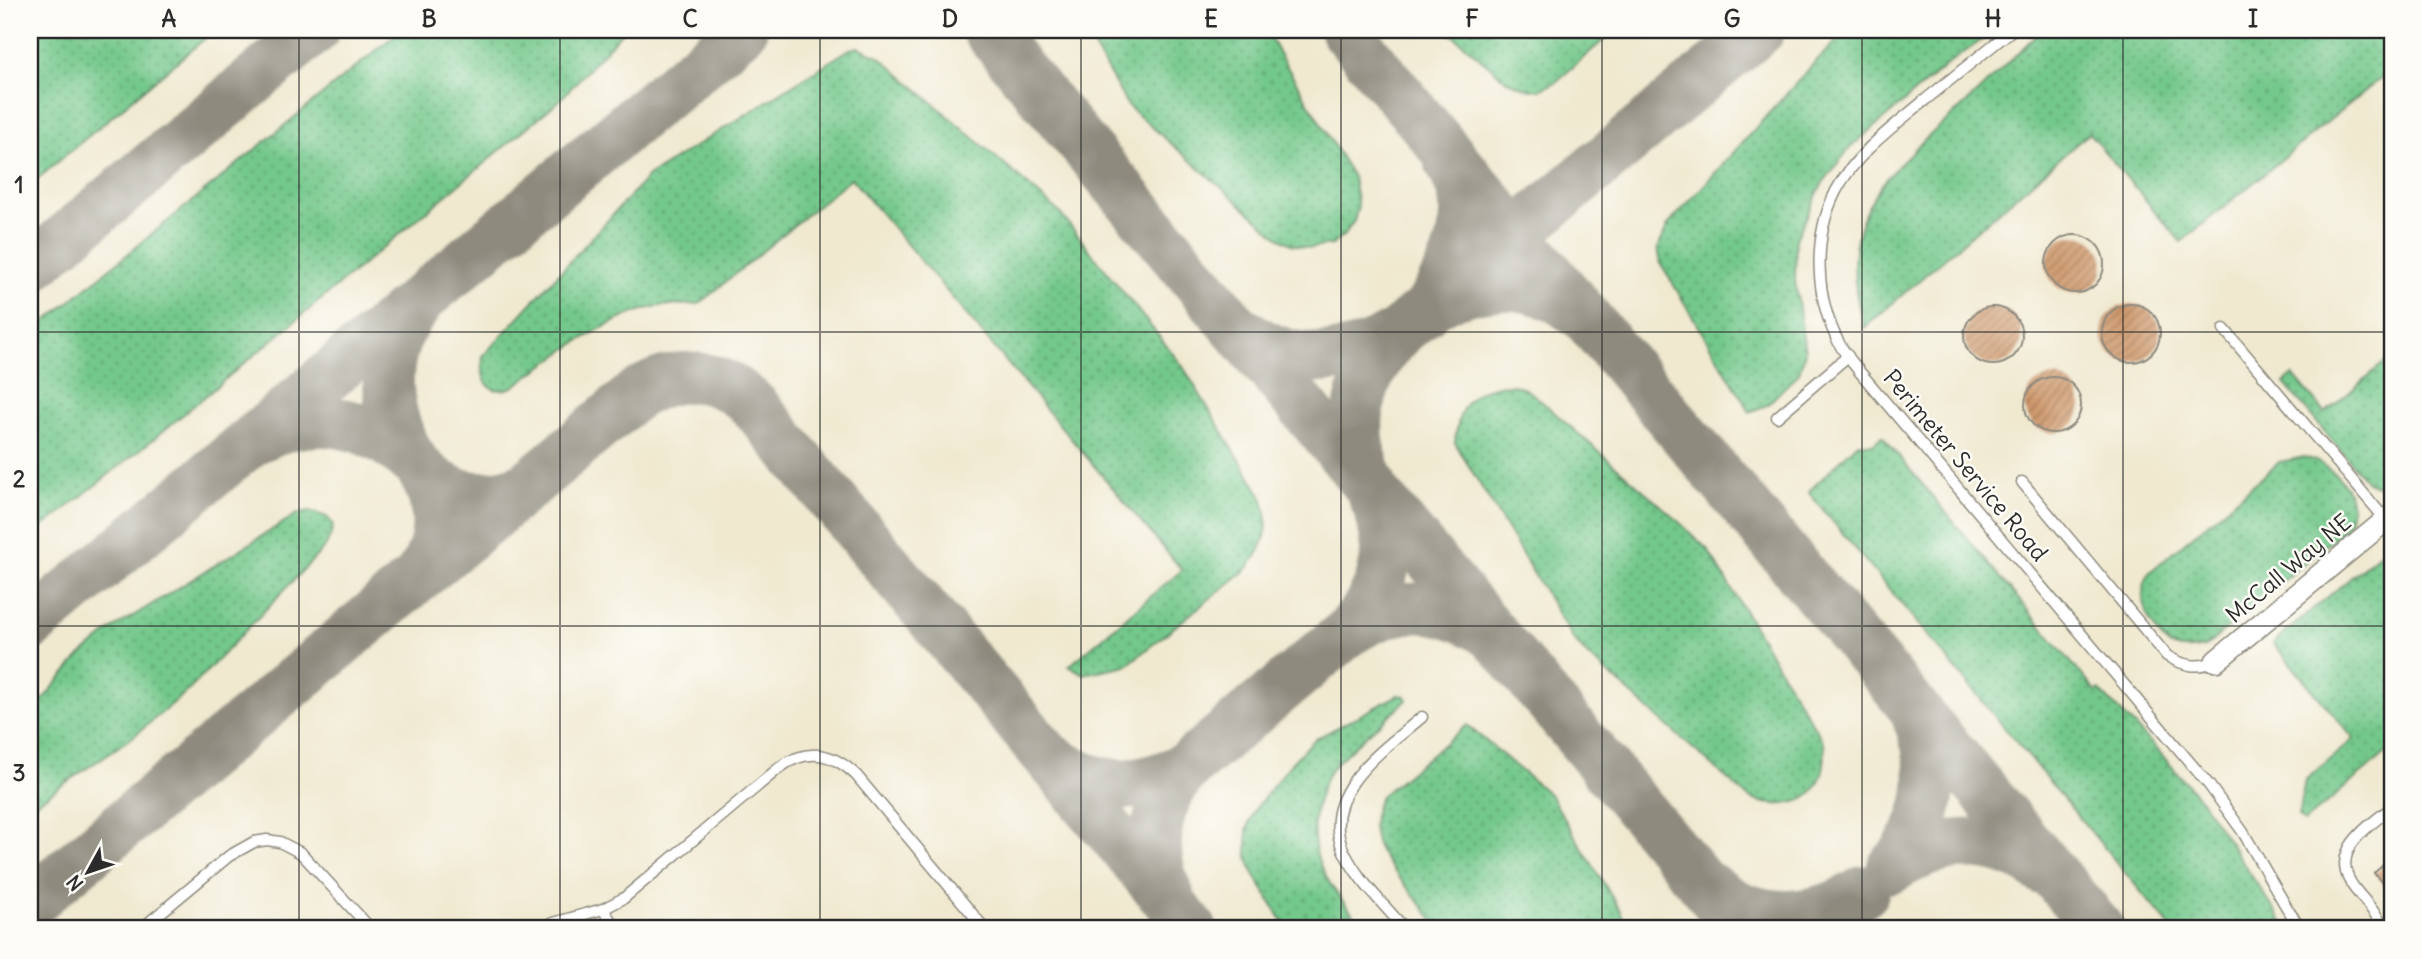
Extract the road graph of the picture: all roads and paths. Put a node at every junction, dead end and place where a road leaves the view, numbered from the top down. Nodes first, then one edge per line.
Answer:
1 (2012, 30) edge
2 (2224, 329) dead end
3 (1848, 356) junction
4 (1777, 417) dead end
5 (2022, 482) dead end
6 (2389, 518) edge
7 (2216, 661) joint
8 (1422, 717) dead end
9 (2392, 807) edge
10 (603, 909) junction
11 (141, 929) edge
12 (371, 929) edge
13 (532, 929) edge
14 (617, 929) edge
15 (985, 929) edge
16 (1405, 929) edge
17 (2301, 929) edge
18 (2384, 929) edge

1 - 3 lane, Perimeter Service Road
2 - 6 lane
3 - 4 lane
3 - 17 lane, Perimeter Service Road
5 - 7 lane
6 - 7 street, McCall Way NE
8 - 16 lane
9 - 18 lane
10 - 13 lane
10 - 14 lane
10 - 15 lane
11 - 12 lane

